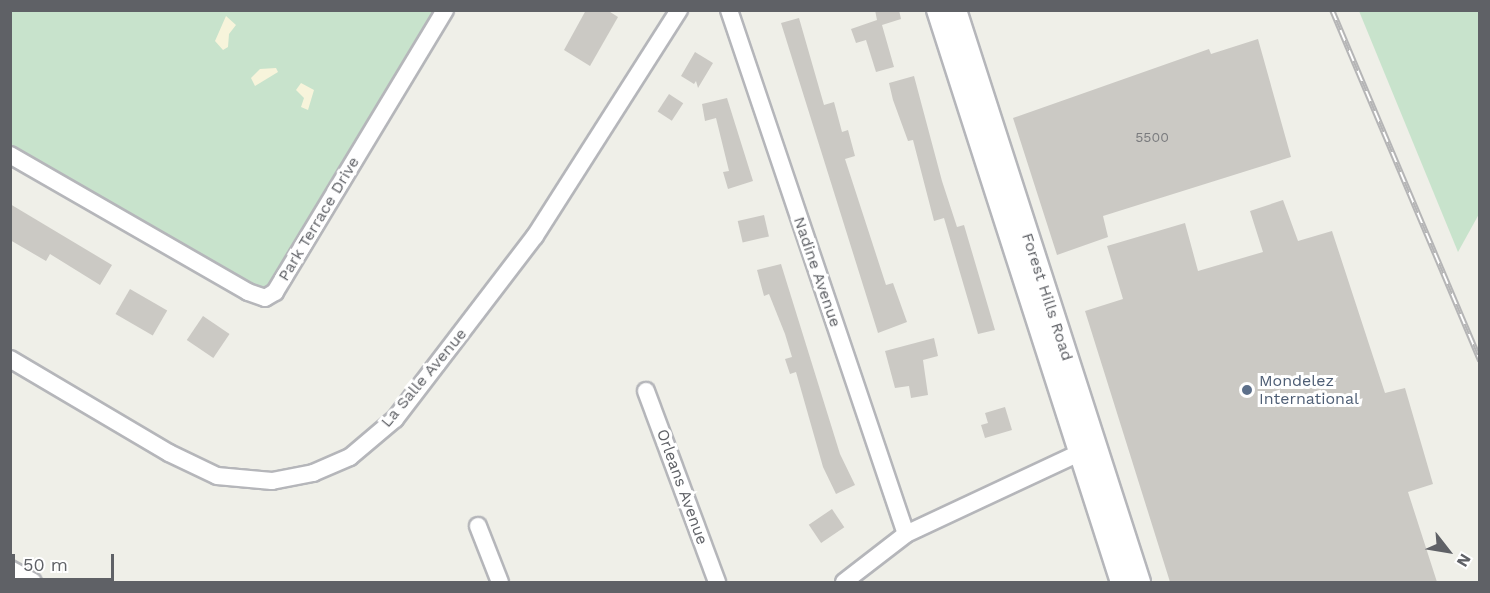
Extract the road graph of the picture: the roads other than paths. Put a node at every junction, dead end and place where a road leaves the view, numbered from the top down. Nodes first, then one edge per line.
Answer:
1 (445, 10) edge
2 (679, 10) edge
3 (729, 10) edge
4 (937, 10) edge
5 (956, 10) edge
6 (10, 155) edge
7 (10, 359) edge
8 (646, 391) dead end
9 (1086, 449) junction
10 (478, 526) dead end
11 (906, 534) junction
12 (10, 569) edge
13 (33, 582) edge
14 (500, 582) edge
15 (717, 582) edge
16 (844, 582) edge
17 (1121, 582) edge
18 (1140, 582) edge

1 - 6 street, Park Terrace Drive
2 - 7 street, La Salle Avenue
3 - 11 street, Nadine Avenue
4 - 9 street, Forest Hills Road
5 - 9 street, Forest Hills Road
8 - 15 street, Orleans Avenue
9 - 11 street
9 - 17 street, Forest Hills Road
9 - 18 street, Forest Hills Road
10 - 14 street
11 - 16 street
12 - 13 street

